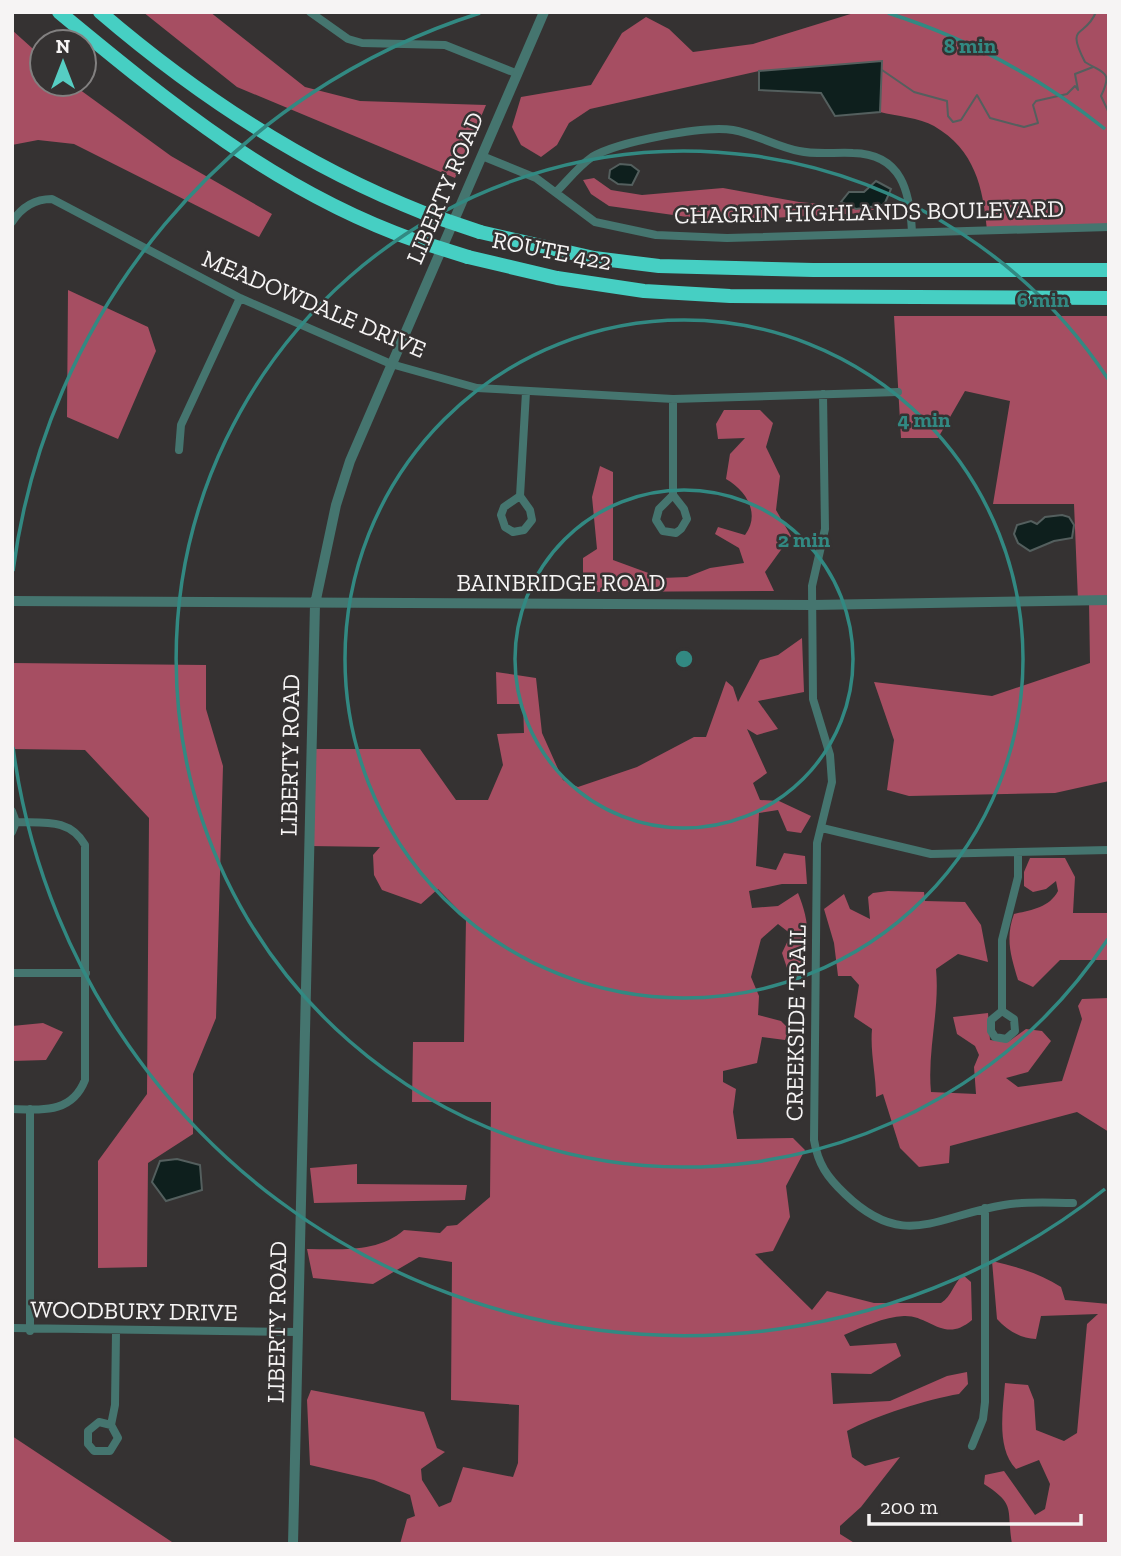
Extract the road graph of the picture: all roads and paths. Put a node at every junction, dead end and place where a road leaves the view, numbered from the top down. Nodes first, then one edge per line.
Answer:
1 (59, 12) edge
2 (100, 12) edge
3 (310, 12) edge
4 (544, 12) edge
5 (518, 74) junction
6 (482, 156) junction
7 (557, 191) junction
8 (12, 222) edge
9 (1109, 227) edge
10 (912, 232) junction
11 (1109, 270) edge
12 (240, 298) junction
13 (1109, 298) edge
14 (391, 363) junction
15 (526, 392) junction
16 (898, 392) dead end
17 (823, 394) junction
18 (673, 399) junction
19 (179, 450) dead end
20 (520, 495) junction
21 (673, 495) junction
22 (1109, 600) edge
23 (12, 601) edge
24 (315, 604) junction
25 (813, 605) junction
26 (12, 811) edge
27 (16, 822) junction
28 (822, 828) junction
29 (12, 832) edge
30 (1109, 850) edge
31 (1017, 854) junction
32 (12, 973) edge
33 (86, 973) junction
34 (1002, 1011) dead end
35 (12, 1109) edge
36 (30, 1110) junction
37 (1073, 1203) dead end
38 (985, 1208) junction
39 (12, 1328) edge
40 (30, 1331) junction
41 (116, 1332) junction
42 (298, 1332) junction
43 (111, 1424) dead end
44 (972, 1446) dead end
45 (293, 1544) edge

1 - 13 highway, ROUTE 422, bridge
2 - 11 highway, ROUTE 422, bridge
3 - 5 street
4 - 5 street, LIBERTY ROAD
5 - 6 street, LIBERTY ROAD
6 - 7 street, CHAGRIN HIGHLANDS BOULEVARD
6 - 14 street, LIBERTY ROAD
7 - 10 street, CHAGRIN HIGHLANDS BOULEVARD
7 - 10 street
8 - 12 street, MEADOWDALE DRIVE
9 - 10 street, CHAGRIN HIGHLANDS BOULEVARD
12 - 14 street, MEADOWDALE DRIVE
12 - 19 street
14 - 15 street, MEADOWDALE DRIVE
14 - 24 street, LIBERTY ROAD
15 - 18 street, MEADOWDALE DRIVE
15 - 20 street
16 - 17 street, MEADOWDALE DRIVE
17 - 18 street, MEADOWDALE DRIVE
17 - 25 street, CREEKSIDE TRAIL
18 - 21 street
20 - 20 street
21 - 21 street
22 - 25 street, BAINBRIDGE ROAD
23 - 24 street, BAINBRIDGE ROAD
24 - 25 street, BAINBRIDGE ROAD
24 - 42 street, LIBERTY ROAD
25 - 28 street, CREEKSIDE TRAIL
26 - 27 street
27 - 29 street
27 - 33 street
28 - 31 street
28 - 38 street, CREEKSIDE TRAIL
30 - 31 street
31 - 34 street
32 - 33 street
33 - 36 street
35 - 36 street
36 - 40 street
37 - 38 street, CREEKSIDE TRAIL
38 - 44 street
39 - 40 street, WOODBURY DRIVE
40 - 41 street, WOODBURY DRIVE
41 - 42 street, WOODBURY DRIVE
41 - 43 street
42 - 45 street, LIBERTY ROAD

